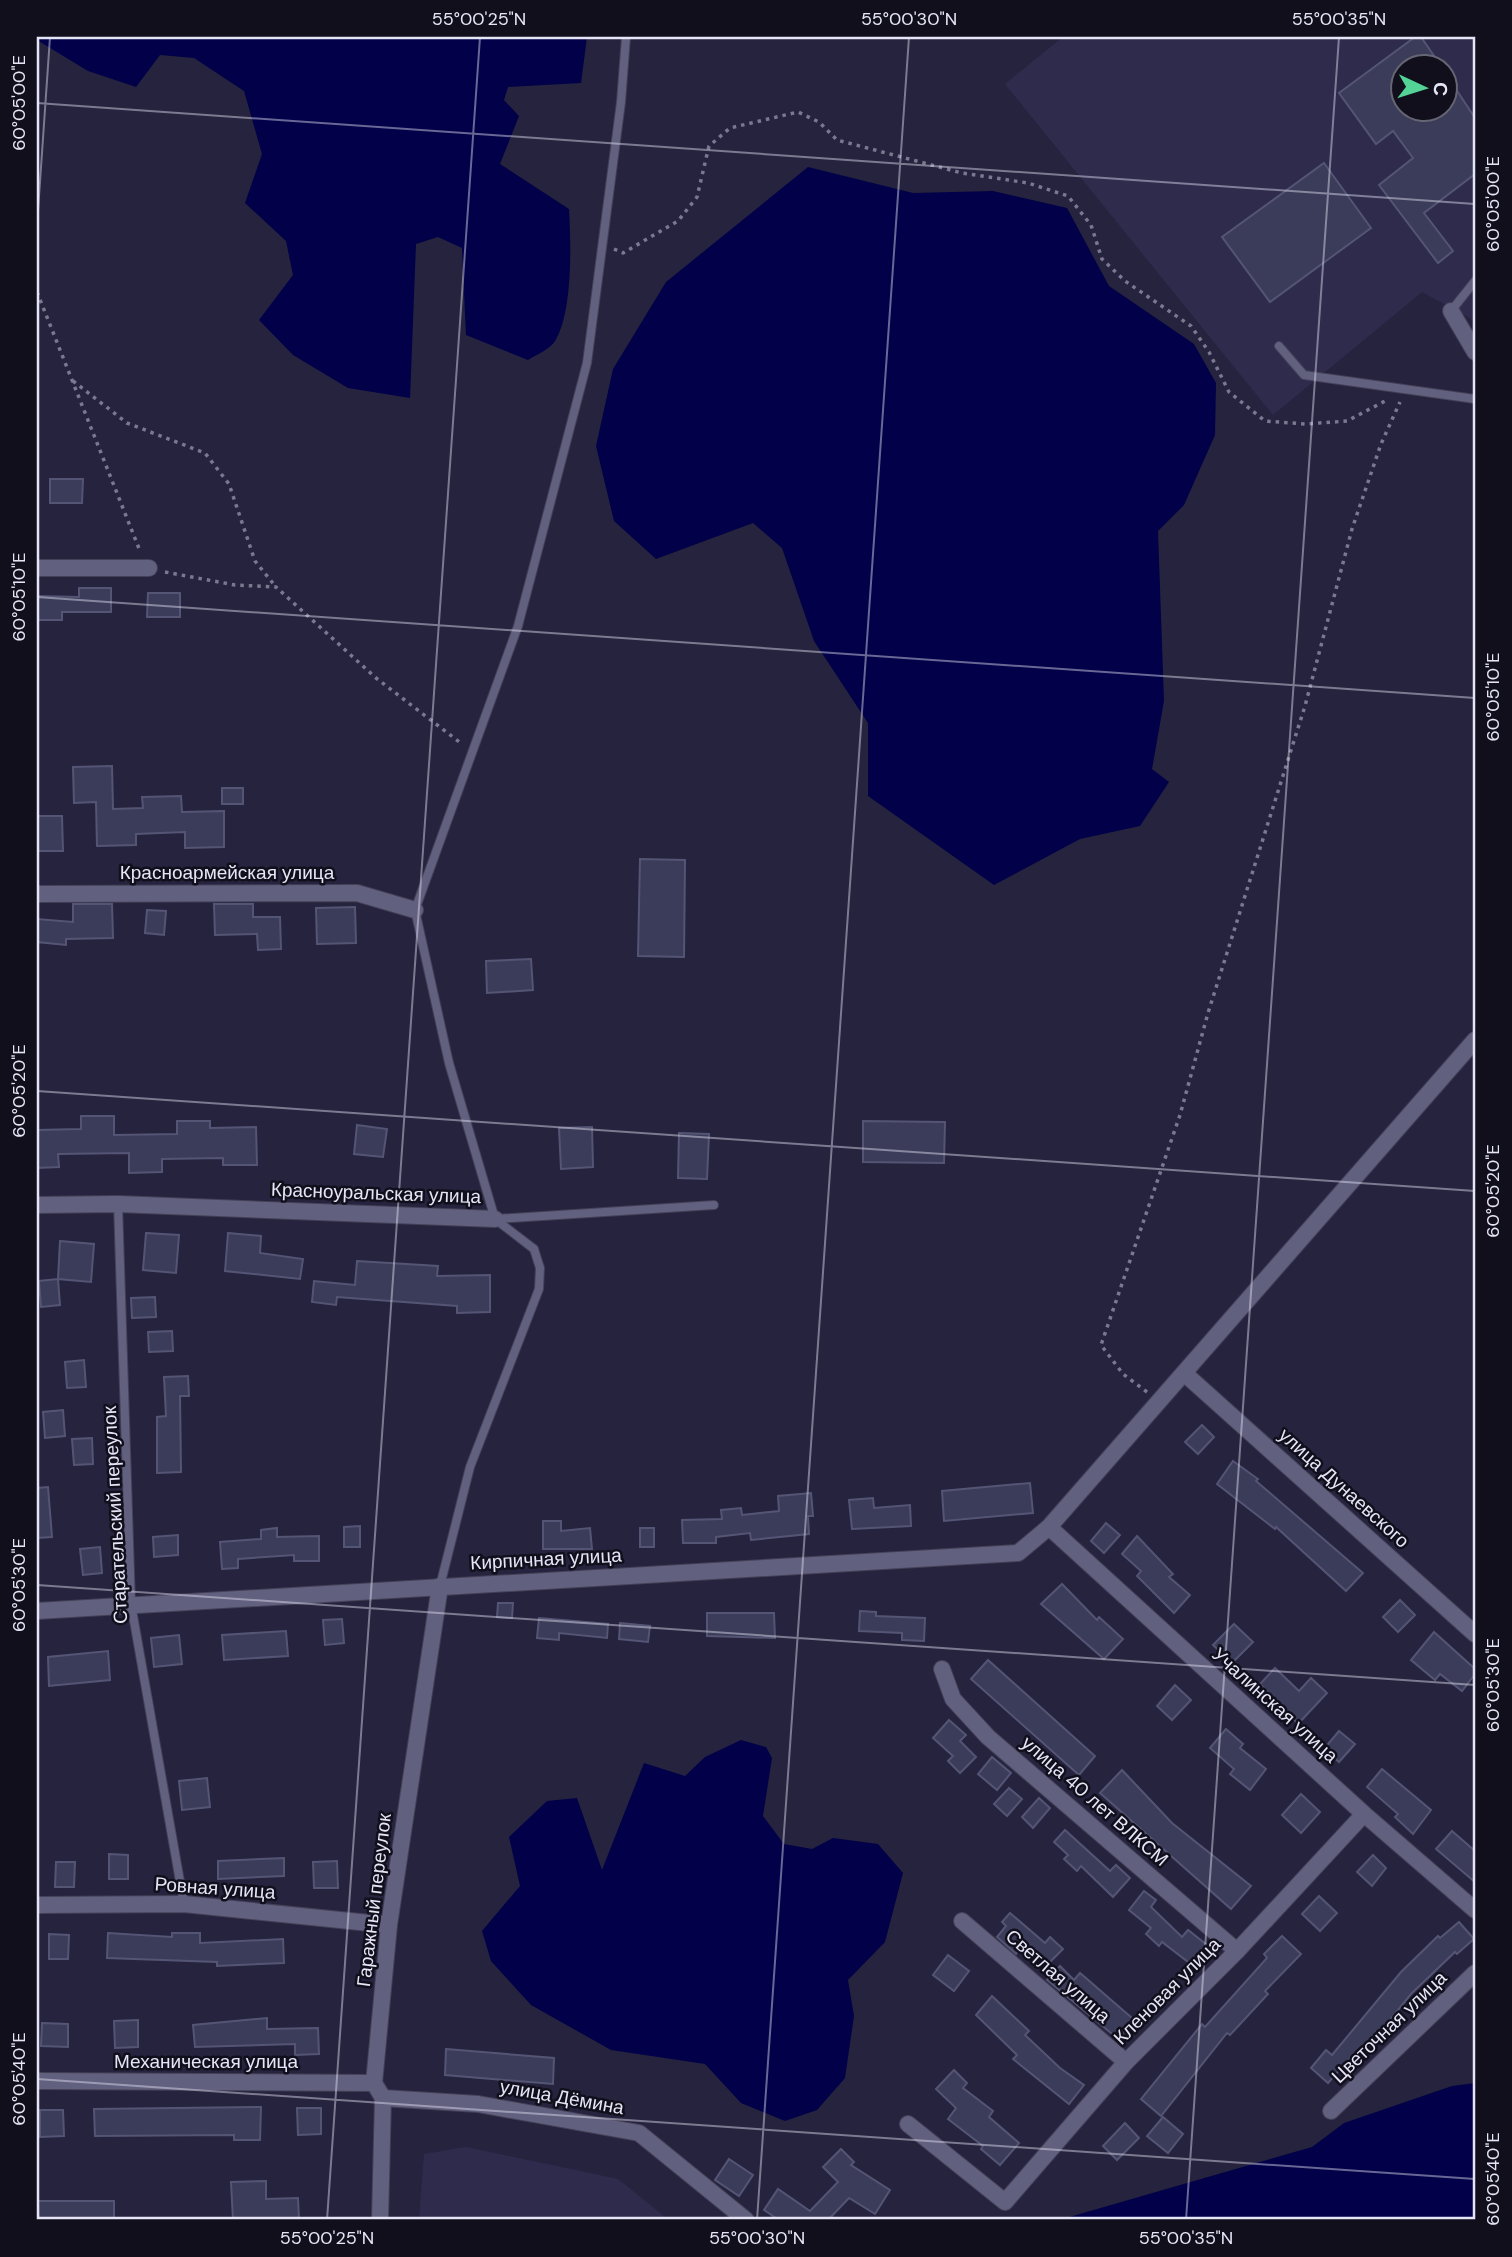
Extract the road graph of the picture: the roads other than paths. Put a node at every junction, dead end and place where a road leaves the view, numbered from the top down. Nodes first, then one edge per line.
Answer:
1 (626, 37) edge
2 (1475, 281) edge
3 (1451, 312) joint
4 (1279, 346) dead end
5 (1475, 352) edge
6 (1475, 399) edge
7 (37, 568) edge
8 (149, 568) road end
9 (37, 894) edge
10 (415, 910) junction
11 (1475, 1040) edge
12 (118, 1204) junction
13 (37, 1205) edge
14 (714, 1205) dead end
15 (495, 1219) junction
16 (1184, 1373) junction
17 (1049, 1528) junction
18 (440, 1586) junction
19 (131, 1604) junction
20 (37, 1611) edge
21 (1475, 1634) edge
22 (942, 1669) dead end
23 (1364, 1814) junction
24 (184, 1904) junction
25 (37, 1905) edge
26 (1475, 1910) edge
27 (962, 1922) dead end
28 (390, 1925) junction
29 (1237, 1951) junction
30 (1475, 1973) edge
31 (1126, 2062) junction
32 (37, 2081) edge
33 (374, 2082) junction
34 (383, 2098) junction
35 (1331, 2111) dead end
36 (908, 2124) dead end
37 (380, 2220) edge
38 (746, 2220) edge

1 - 10 lane
2 - 3 lane
3 - 5 street
4 - 6 lane
7 - 8 street
9 - 10 street, Красноармейская улица
10 - 15 lane
11 - 16 street, Кирпичная улица
12 - 13 street, Красноуральская улица
12 - 15 street, Красноуральская улица
12 - 19 lane, Старательский переулок
14 - 15 lane, Красноуральская улица
15 - 18 lane
16 - 17 street, Кирпичная улица
16 - 21 street, улица Дунаевского
17 - 18 street, Кирпичная улица
17 - 23 street, Учалинская улица
18 - 19 street, Кирпичная улица
18 - 28 street, Гаражный переулок
19 - 20 street, Кирпичная улица
19 - 24 lane, Старательский переулок
22 - 29 street, улица 40 лет ВЛКСМ
23 - 26 street, Учалинская улица
23 - 29 street, Кленовая улица
24 - 25 street, Ровная улица
24 - 28 street, Ровная улица
27 - 31 street, Светлая улица
28 - 33 street, Гаражный переулок
29 - 31 street, Кленовая улица
30 - 35 street, Цветочная улица
31 - 36 street, Кленовая улица
32 - 33 street, Механическая улица
33 - 34 street
34 - 37 street
34 - 38 street, улица Дёмина

